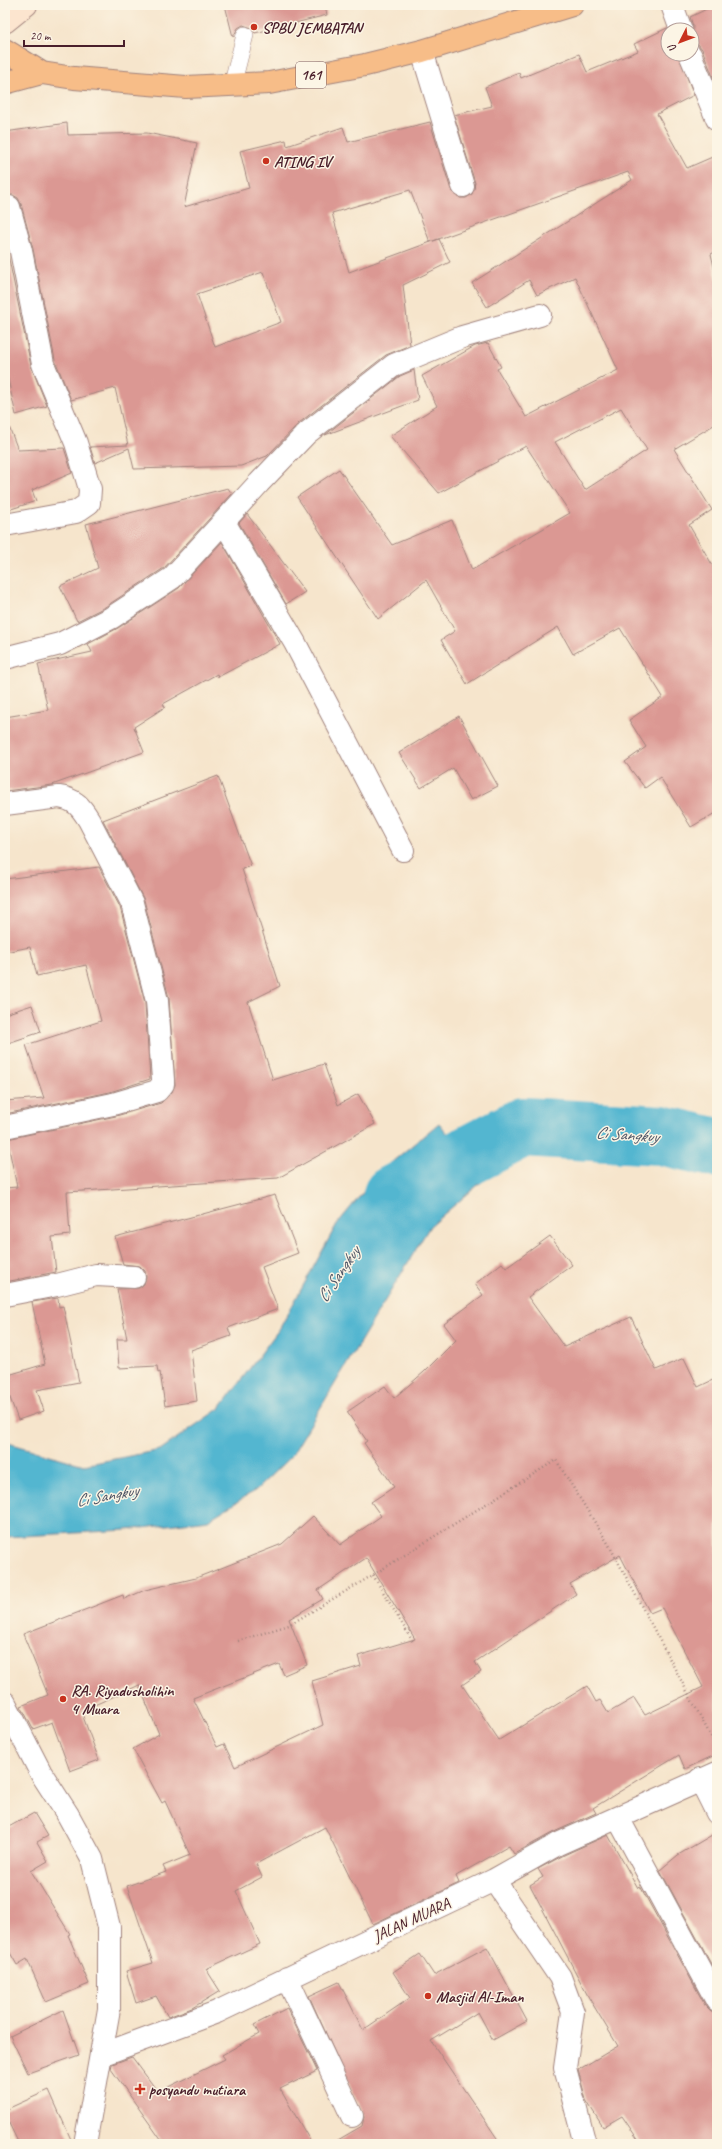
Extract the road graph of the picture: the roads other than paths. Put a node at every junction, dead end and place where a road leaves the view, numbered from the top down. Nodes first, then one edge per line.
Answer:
1 (26, 5) edge
2 (572, 5) edge
3 (672, 5) edge
4 (5, 22) edge
5 (678, 22) edge
6 (245, 35) dead end
7 (5, 50) edge
8 (422, 51) junction
9 (693, 62) edge
10 (42, 73) junction
11 (5, 83) edge
12 (232, 86) junction
13 (717, 119) edge
14 (462, 186) dead end
15 (9, 207) dead end
16 (540, 314) dead end
17 (224, 522) junction
18 (5, 525) edge
19 (5, 658) edge
20 (5, 804) edge
21 (403, 850) dead end
22 (5, 1127) edge
23 (134, 1277) dead end
24 (5, 1295) edge
25 (5, 1703) edge
26 (708, 1776) edge
27 (717, 1813) edge
28 (618, 1818) junction
29 (494, 1880) junction
30 (287, 1978) junction
31 (717, 2001) edge
32 (101, 2055) junction
33 (352, 2116) dead end
34 (85, 2144) edge
35 (586, 2144) edge

1 - 4 main road
2 - 8 main road, 161
3 - 5 street
6 - 12 lane
7 - 10 main road, 161
8 - 12 main road, 161
8 - 14 street
9 - 13 street
10 - 11 main road, 161
10 - 12 main road, 161
15 - 18 street
16 - 17 street
17 - 19 street
17 - 21 street
20 - 22 street
23 - 24 street
25 - 32 street
26 - 27 street
26 - 28 street, JALAN MUARA
28 - 29 street, JALAN MUARA
28 - 31 street
29 - 30 street, JALAN MUARA
29 - 35 street
30 - 32 street, JALAN MUARA
30 - 33 street
32 - 34 street

